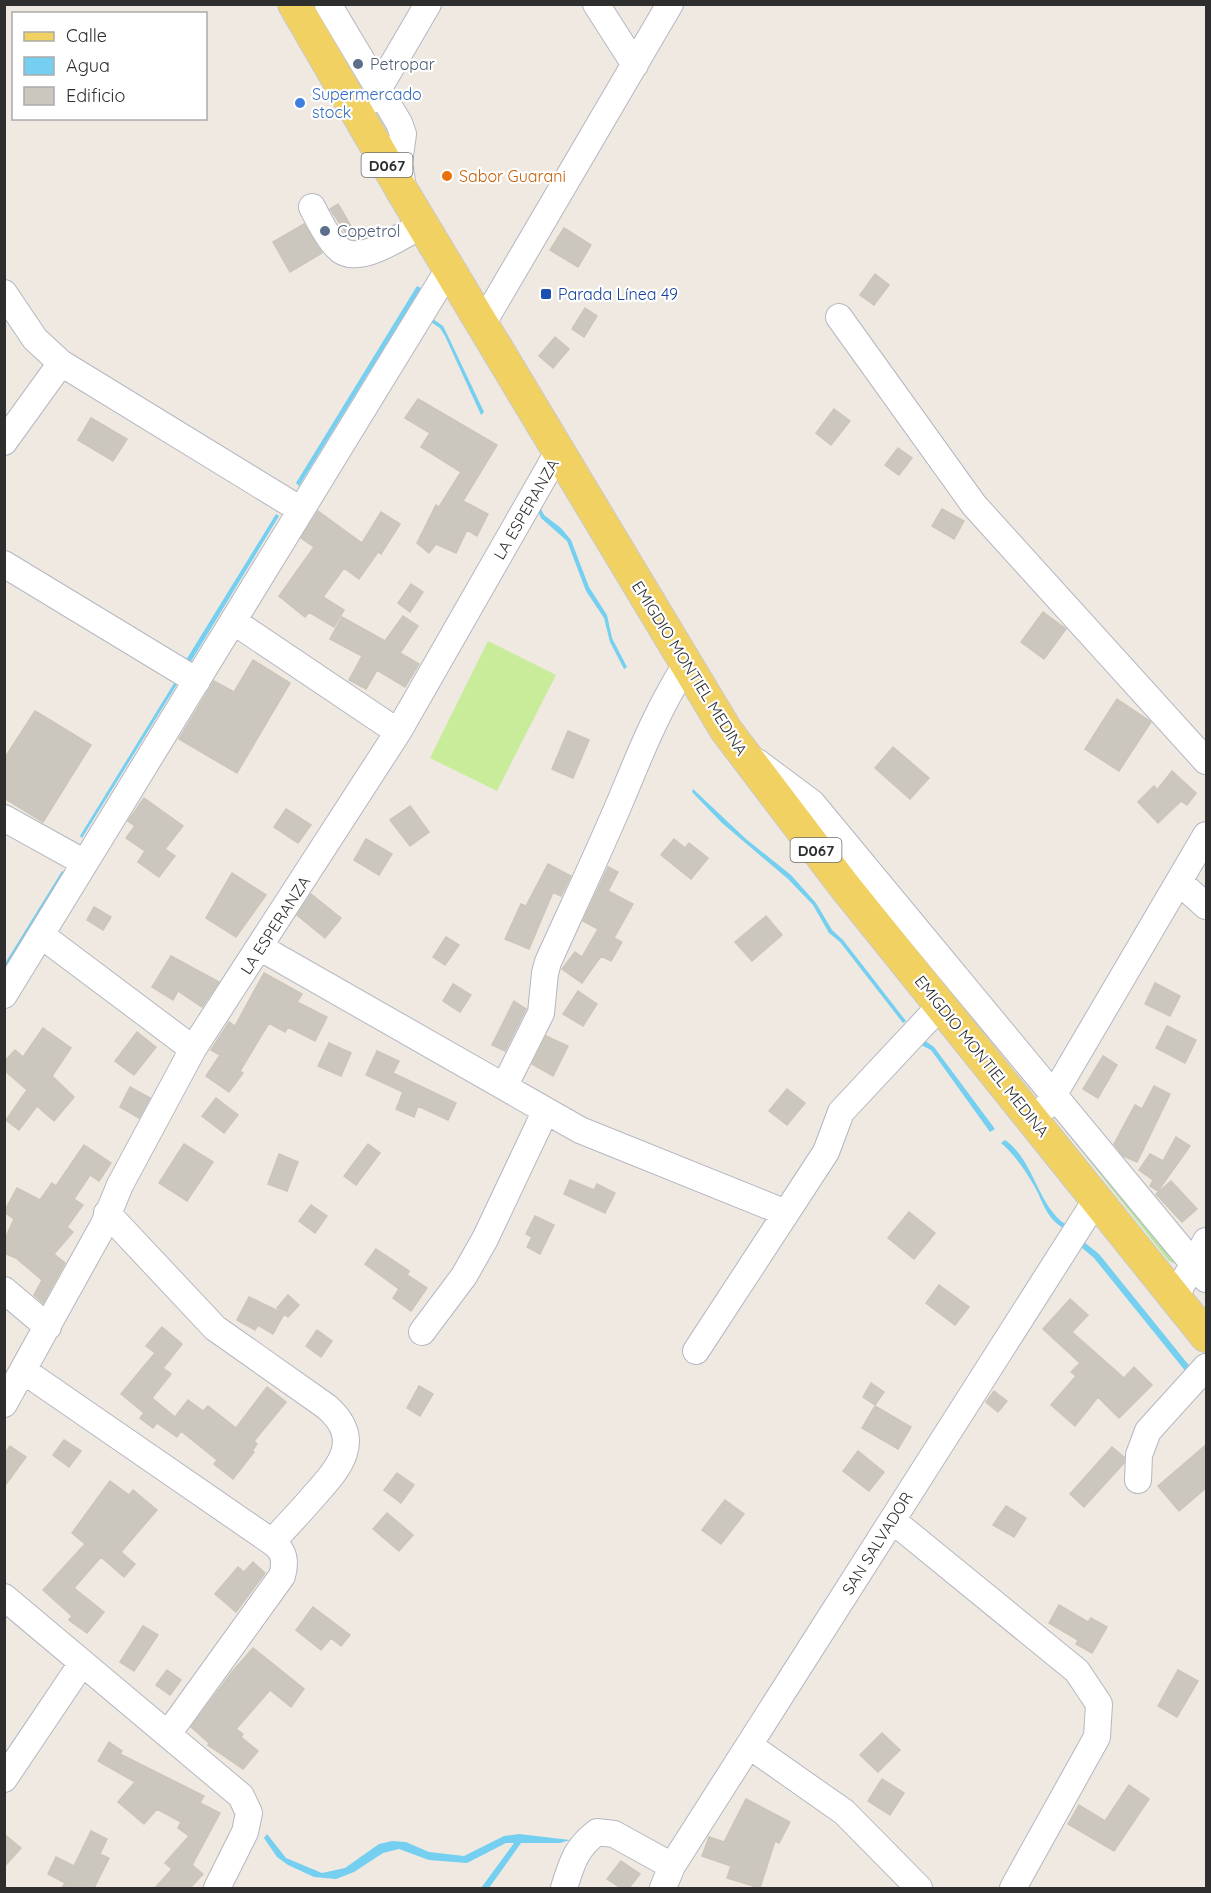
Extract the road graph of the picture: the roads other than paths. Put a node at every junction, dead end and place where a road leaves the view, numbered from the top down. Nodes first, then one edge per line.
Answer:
1 (294, 4) edge
2 (328, 4) edge
3 (428, 4) edge
4 (596, 4) edge
5 (670, 4) edge
6 (635, 65) junction
7 (379, 87) junction
8 (360, 118) junction
9 (404, 194) junction
10 (312, 207) dead end
11 (423, 224) junction
12 (450, 267) junction
13 (4, 293) edge
14 (839, 317) dead end
15 (483, 324) junction
16 (61, 363) junction
17 (4, 442) edge
18 (558, 452) junction
19 (301, 510) junction
20 (4, 564) edge
21 (233, 621) junction
22 (686, 666) junction
23 (196, 681) junction
24 (398, 732) junction
25 (741, 750) junction
26 (1206, 761) edge
27 (4, 818) edge
28 (1206, 835) edge
29 (85, 863) junction
30 (1179, 882) junction
31 (1206, 906) edge
32 (41, 935) junction
33 (261, 948) junction
34 (4, 995) edge
35 (941, 1005) junction
36 (193, 1050) junction
37 (504, 1085) junction
38 (1055, 1094) junction
39 (545, 1112) junction
40 (1036, 1124) junction
41 (1096, 1200) junction
42 (107, 1213) junction
43 (786, 1213) junction
44 (1202, 1261) edge
45 (4, 1290) edge
46 (1175, 1297) junction
47 (48, 1327) junction
48 (422, 1332) dead end
49 (1206, 1336) edge
50 (696, 1351) dead end
51 (1206, 1367) edge
52 (24, 1371) junction
53 (4, 1404) edge
54 (1138, 1480) dead end
55 (892, 1520) junction
56 (272, 1542) junction
57 (4, 1597) edge
58 (82, 1664) junction
59 (168, 1734) junction
60 (750, 1746) junction
61 (4, 1779) edge
62 (668, 1877) edge
63 (217, 1888) edge
64 (564, 1888) edge
65 (918, 1888) edge
66 (1013, 1888) edge

1 - 8 main road, EMIGDIO MONTIEL MEDINA / D067
2 - 7 street
3 - 7 street
4 - 6 street
5 - 6 street
6 - 15 street
7 - 8 street
7 - 9 street
8 - 9 main road, EMIGDIO MONTIEL MEDINA / D067
9 - 11 main road, EMIGDIO MONTIEL MEDINA / D067
10 - 11 street
11 - 12 main road, EMIGDIO MONTIEL MEDINA / D067
12 - 15 main road, EMIGDIO MONTIEL MEDINA / D067
12 - 19 street
13 - 16 street
14 - 26 street
15 - 18 main road, EMIGDIO MONTIEL MEDINA / D067
16 - 17 street
16 - 19 street
18 - 22 main road, EMIGDIO MONTIEL MEDINA / D067
18 - 24 street, LA ESPERANZA
19 - 21 street
20 - 23 street
21 - 23 street
21 - 24 street
22 - 25 main road, EMIGDIO MONTIEL MEDINA / D067
22 - 37 street
23 - 29 street
24 - 33 street, LA ESPERANZA
25 - 35 main road, EMIGDIO MONTIEL MEDINA / D067
25 - 38 street
27 - 29 street
28 - 30 street
29 - 32 street
30 - 31 street
30 - 38 street
32 - 34 street
32 - 36 street
33 - 36 street, LA ESPERANZA
33 - 37 street
35 - 40 main road, EMIGDIO MONTIEL MEDINA / D067
35 - 43 street
36 - 42 street, LA ESPERANZA
37 - 39 street
38 - 40 street
38 - 44 street
39 - 43 street
39 - 48 street
40 - 41 main road, EMIGDIO MONTIEL MEDINA / D067
41 - 46 main road, EMIGDIO MONTIEL MEDINA / D067
41 - 55 street, SAN SALVADOR
42 - 47 street, LA ESPERANZA
42 - 56 street
43 - 50 street
44 - 46 street
45 - 47 street
46 - 49 main road, EMIGDIO MONTIEL MEDINA / D067
47 - 52 street, LA ESPERANZA
51 - 54 street
52 - 53 street, LA ESPERANZA
52 - 56 street
55 - 60 street, SAN SALVADOR
55 - 66 street
56 - 59 street
57 - 58 street
58 - 59 street
58 - 61 street
59 - 63 street
60 - 62 street, SAN SALVADOR
60 - 65 street
62 - 64 street

